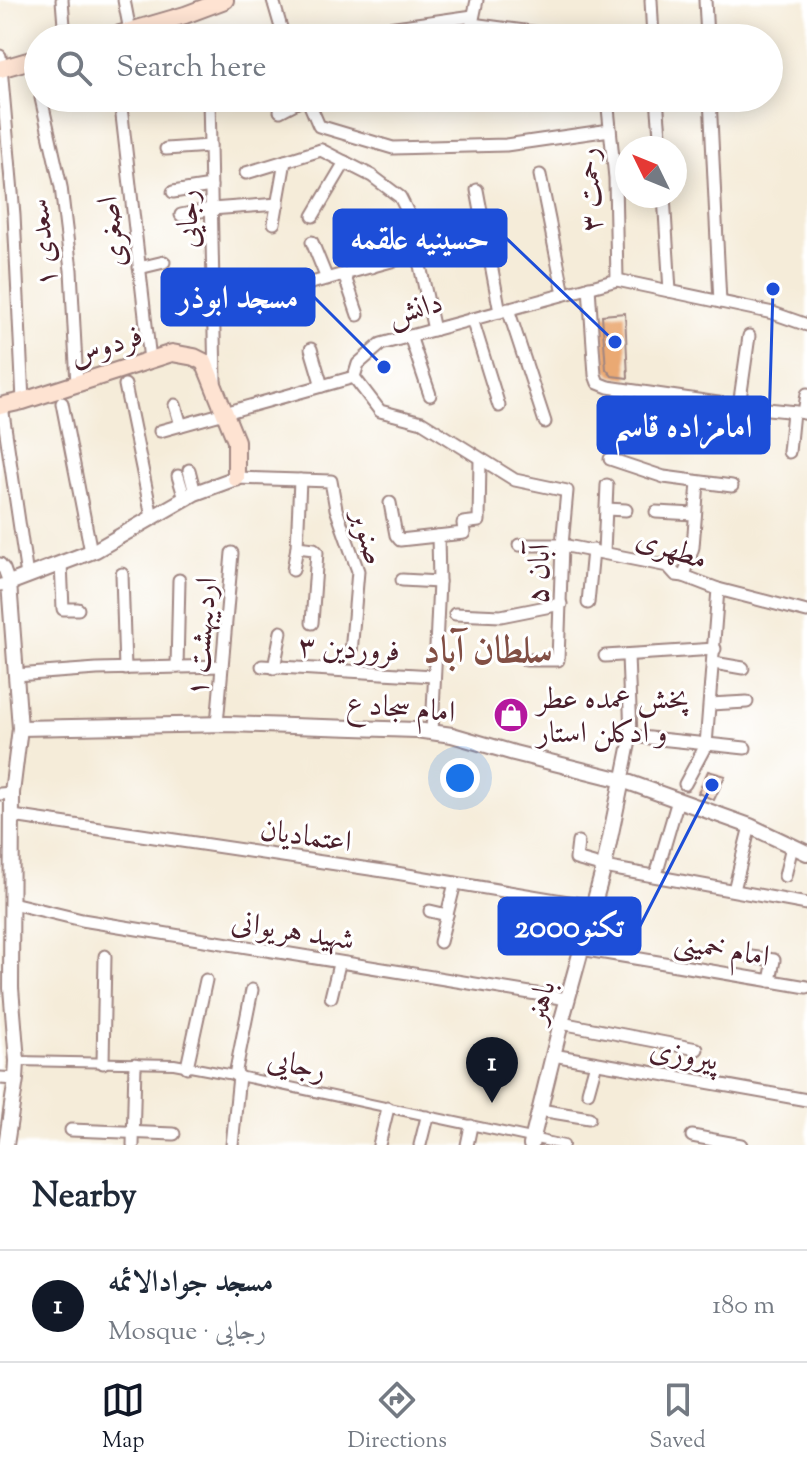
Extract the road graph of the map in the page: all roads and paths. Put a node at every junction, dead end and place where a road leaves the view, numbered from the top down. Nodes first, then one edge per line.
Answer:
1 (62, 0) edge
2 (124, 0) edge
3 (273, 0) edge
4 (477, 0) edge
5 (651, 0) edge
6 (707, 0) edge
7 (214, 2) edge
8 (472, 20) junction
9 (64, 24) edge
10 (129, 24) edge
11 (150, 24) edge
12 (280, 24) edge
13 (438, 24) edge
14 (471, 24) edge
15 (495, 24) edge
16 (652, 24) edge
17 (707, 24) edge
18 (24, 61) edge
19 (1, 65) edge
20 (44, 112) edge
21 (122, 112) edge
22 (209, 112) edge
23 (312, 112) edge
24 (608, 112) edge
25 (658, 112) edge
26 (711, 112) edge
27 (319, 126) junction
28 (610, 130) junction
29 (660, 136) edge
30 (210, 146) junction
31 (166, 149) dead end
32 (321, 150) junction
33 (285, 161) junction
34 (345, 162) junction
35 (246, 173) dead end
36 (540, 175) dead end
37 (211, 186) junction
38 (477, 190) dead end
39 (173, 192) dead end
40 (278, 204) junction
41 (665, 208) edge
42 (211, 209) junction
43 (181, 215) dead end
44 (313, 216) dead end
45 (274, 223) dead end
46 (357, 226) dead end
47 (312, 242) dead end
48 (417, 254) junction
49 (164, 262) dead end
50 (372, 267) junction
51 (139, 268) junction
52 (344, 274) junction
53 (327, 279) junction
54 (617, 280) junction
55 (304, 285) dead end
56 (589, 287) junction
57 (670, 291) junction
58 (564, 294) junction
59 (720, 302) junction
60 (504, 310) junction
61 (358, 315) dead end
62 (472, 319) junction
63 (807, 325) edge
64 (434, 330) junction
65 (410, 336) junction
66 (749, 336) dead end
67 (311, 349) dead end
68 (150, 360) junction
69 (354, 377) junction
70 (77, 384) junction
71 (125, 385) dead end
72 (215, 386) junction
73 (322, 386) junction
74 (807, 394) edge
75 (430, 395) dead end
76 (23, 401) junction
77 (62, 403) dead end
78 (175, 405) dead end
79 (733, 405) junction
80 (1, 406) edge
81 (499, 406) dead end
82 (225, 413) junction
83 (801, 413) edge
84 (545, 422) dead end
85 (181, 425) junction
86 (160, 431) dead end
87 (726, 444) dead end
88 (789, 452) dead end
89 (480, 459) junction
90 (610, 459) dead end
91 (184, 473) dead end
92 (236, 478) junction
93 (300, 480) junction
94 (698, 482) junction
95 (607, 485) dead end
96 (732, 486) dead end
97 (190, 496) junction
98 (390, 503) dead end
99 (606, 509) junction
100 (626, 510) dead end
101 (656, 512) dead end
102 (695, 514) junction
103 (152, 517) junction
104 (438, 536) junction
105 (519, 545) dead end
106 (562, 545) junction
107 (297, 547) junction
108 (598, 551) junction
109 (91, 552) junction
110 (232, 553) dead end
111 (61, 563) junction
112 (0, 564) edge
113 (293, 570) dead end
114 (122, 574) dead end
115 (27, 576) junction
116 (684, 576) junction
117 (179, 580) dead end
118 (402, 580) dead end
119 (439, 582) junction
120 (4, 584) edge
121 (718, 589) junction
122 (588, 603) dead end
123 (561, 604) junction
124 (78, 609) dead end
125 (807, 612) edge
126 (455, 614) dead end
127 (312, 623) dead end
128 (281, 632) dead end
129 (715, 649) junction
130 (351, 653) dead end
131 (628, 655) junction
132 (605, 656) dead end
133 (526, 660) dead end
134 (714, 663) junction
135 (222, 666) junction
136 (177, 667) junction
137 (743, 668) dead end
138 (125, 669) junction
139 (16, 675) junction
140 (434, 676) junction
141 (0, 677) edge
142 (747, 702) dead end
143 (710, 704) junction
144 (217, 724) junction
145 (20, 728) junction
146 (432, 732) junction
147 (631, 736) junction
148 (706, 745) junction
149 (745, 748) dead end
150 (622, 780) junction
151 (685, 784) dead end
152 (6, 794) edge
153 (678, 800) junction
154 (13, 816) junction
155 (750, 826) junction
156 (6, 838) edge
157 (578, 842) dead end
158 (792, 846) junction
159 (807, 853) edge
160 (604, 867) junction
161 (656, 875) junction
162 (785, 876) dead end
163 (762, 880) dead end
164 (455, 883) junction
165 (734, 890) junction
166 (759, 895) junction
167 (12, 903) junction
168 (807, 904) edge
169 (592, 906) junction
170 (430, 911) dead end
171 (447, 915) junction
172 (6, 922) edge
173 (440, 942) dead end
174 (581, 949) junction
175 (105, 956) dead end
176 (339, 964) dead end
177 (748, 977) junction
178 (206, 980) dead end
179 (770, 981) junction
180 (807, 987) edge
181 (6, 988) edge
182 (252, 990) dead end
183 (331, 997) dead end
184 (567, 999) junction
185 (561, 1023) junction
186 (697, 1049) dead end
187 (553, 1055) junction
188 (17, 1061) junction
189 (103, 1063) junction
190 (596, 1063) junction
191 (135, 1064) junction
192 (187, 1067) junction
193 (237, 1076) junction
194 (0, 1078) edge
195 (16, 1079) junction
196 (588, 1092) dead end
197 (807, 1100) edge
198 (388, 1108) junction
199 (540, 1110) junction
200 (427, 1117) junction
201 (589, 1118) dead end
202 (471, 1126) junction
203 (71, 1130) dead end
204 (134, 1131) junction
205 (174, 1134) dead end
206 (692, 1136) dead end
207 (532, 1142) edge
208 (6, 1145) edge
209 (133, 1145) edge
210 (232, 1145) edge
211 (379, 1145) edge
212 (420, 1145) edge
213 (467, 1145) edge
214 (564, 1145) edge
215 (741, 1145) edge

1 - 9 street
2 - 10 street
3 - 12 street
4 - 8 street
5 - 16 street
6 - 17 street
7 - 11 main road
8 - 13 street
8 - 14 street
8 - 15 street
18 - 19 main road
19 - 76 street
20 - 70 street, سعدی ۱
21 - 51 street, اصغری
22 - 30 street, رجایی
23 - 27 street
24 - 28 street, رحمت ۳
25 - 29 street
26 - 59 street
27 - 28 street
27 - 32 street
28 - 54 street, رحمت ۳
30 - 31 street
30 - 37 street, رجایی
32 - 33 street
32 - 34 street
33 - 35 street
33 - 40 street
34 - 44 street
34 - 48 street
36 - 58 street
37 - 39 street
37 - 42 street, رجایی
38 - 60 street
40 - 42 street
40 - 45 street
41 - 57 street
42 - 43 street
42 - 72 street, رجایی
46 - 50 street
47 - 53 street
48 - 50 street
48 - 64 street
49 - 51 street
50 - 52 street
51 - 68 street, اصغری
52 - 53 street
52 - 61 street
53 - 55 street
54 - 56 street, دانش
54 - 57 street
56 - 58 street, دانش
56 - 79 street
57 - 59 street
58 - 60 street, دانش
59 - 63 street
60 - 62 street, دانش
60 - 84 street
62 - 64 street, دانش
62 - 81 street
64 - 65 street, دانش
65 - 69 street, دانش
65 - 75 street
66 - 79 street
67 - 73 street
68 - 70 main road, فردوس
68 - 72 main road, فردوس
69 - 73 street
69 - 89 street
70 - 76 main road, فردوس
71 - 103 street
72 - 82 main road, فردوس
73 - 82 street
74 - 83 street
76 - 80 main road, فردوس
77 - 109 street
78 - 85 street
79 - 83 street
79 - 87 street
80 - 115 street
82 - 85 street
82 - 92 main road, فردوس
83 - 88 street
85 - 86 street
89 - 104 street
89 - 106 street, آبان ۵
90 - 94 street
91 - 97 street
92 - 93 street
92 - 97 street
93 - 107 street
93 - 130 street, صنوبر
94 - 96 street
94 - 102 street
95 - 99 street
97 - 103 street
98 - 104 street
99 - 100 street
99 - 108 street
101 - 102 street
102 - 116 street
103 - 109 street
104 - 119 street, فروردین ۳
105 - 106 street, مطهری
106 - 108 street, مطهری
106 - 123 street, آبان ۵
107 - 113 street
107 - 127 street
108 - 116 street, مطهری
108 - 122 street
109 - 111 street
110 - 135 street, اردیبهشت ۱
111 - 115 street
111 - 124 street
112 - 120 street
114 - 138 street
115 - 120 street
116 - 121 street, مطهری
117 - 136 street
118 - 119 street
119 - 140 street, فروردین ۳
120 - 139 street
121 - 125 street, مطهری
121 - 129 street
123 - 126 street
123 - 133 street, آبان ۵
128 - 140 street, فروردین ۳
129 - 131 street
129 - 134 street
131 - 132 street
131 - 147 street
134 - 137 street
134 - 143 street
135 - 136 street
135 - 144 street, اردیبهشت ۱
136 - 138 street
138 - 139 street
139 - 141 street
139 - 145 street
140 - 146 street, فروردین ۳
142 - 143 street
143 - 148 street
144 - 145 street, امام سجاد ع
144 - 146 street, امام سجاد ع
145 - 152 street
146 - 150 street, امام سجاد ع
147 - 148 street
147 - 150 street
148 - 149 street
148 - 151 street
150 - 153 street, امام سجاد ع
150 - 160 street, باهنر
152 - 154 street
153 - 155 street, امام سجاد ع
153 - 161 street
154 - 156 street
154 - 164 street, اعتمادیان
155 - 158 street, امام سجاد ع
155 - 165 street
156 - 167 street
157 - 160 street
158 - 159 street, امام سجاد ع
158 - 162 street
160 - 161 street
160 - 169 street, باهنر
161 - 165 street
163 - 166 street
164 - 169 street, اعتمادیان
164 - 171 street
165 - 166 street
166 - 168 street
167 - 172 street
167 - 184 street, شهید هریوانی
169 - 174 street, باهنر
170 - 171 street
171 - 173 street
172 - 181 street
174 - 177 street, امام خمینی
174 - 184 street, باهنر
175 - 189 street
176 - 183 street, شهید هریوانی
177 - 179 street, امام خمینی
177 - 179 street
178 - 192 street
179 - 180 street, امام خمینی
181 - 188 street
182 - 193 street
184 - 185 street, باهنر
185 - 186 street
185 - 187 street, باهنر
187 - 190 street, پیروزی
187 - 199 street, باهنر
188 - 189 street, رجایی
188 - 195 street
189 - 191 street, رجایی
190 - 196 street
190 - 197 street, پیروزی
191 - 192 street, رجایی
191 - 204 street
192 - 193 street, رجایی
193 - 198 street, رجایی
193 - 210 street
194 - 195 street
195 - 208 street
198 - 200 street, رجایی
198 - 211 street
199 - 201 street
199 - 207 street, باهنر
200 - 202 street, رجایی
200 - 212 street
202 - 207 street, رجایی
202 - 213 street
203 - 204 street
204 - 205 street
204 - 209 street
206 - 215 street
207 - 214 street, رجایی

